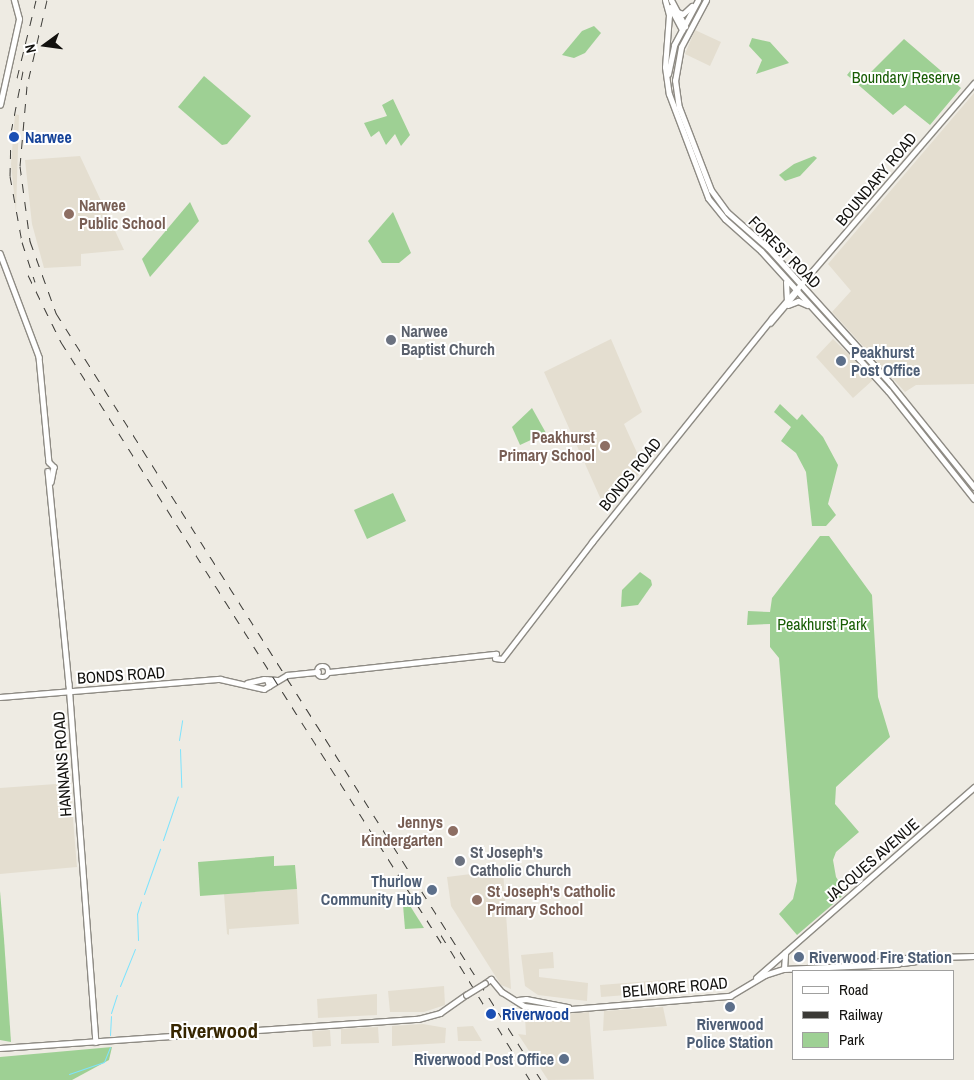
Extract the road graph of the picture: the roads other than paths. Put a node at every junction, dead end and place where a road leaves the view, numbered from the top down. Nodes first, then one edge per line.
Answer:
1 (665, 0) edge
2 (671, 0) edge
3 (706, 0) edge
4 (698, 1) edge
5 (15, 2) edge
6 (676, 12) junction
7 (682, 27) junction
8 (688, 31) junction
9 (974, 83) edge
10 (667, 87) junction
11 (0, 105) edge
12 (0, 253) edge
13 (784, 276) junction
14 (802, 286) junction
15 (797, 291) junction
16 (787, 303) junction
17 (812, 308) junction
18 (974, 487) edge
19 (974, 499) edge
20 (260, 680) junction
21 (267, 680) junction
22 (277, 680) junction
23 (243, 683) junction
24 (269, 686) junction
25 (262, 689) junction
26 (69, 691) junction
27 (0, 697) edge
28 (974, 788) edge
29 (786, 951) junction
30 (974, 956) edge
31 (894, 958) junction
32 (903, 961) junction
33 (867, 964) junction
34 (895, 964) junction
35 (784, 969) junction
36 (754, 981) junction
37 (518, 1000) junction
38 (569, 1008) junction
39 (96, 1042) junction
40 (0, 1048) edge
41 (7, 1049) junction
42 (0, 1052) edge

1 - 7 main road
1 - 10 main road, FOREST ROAD
2 - 6 main road
3 - 8 main road, FOREST ROAD
4 - 6 main road
4 - 7 main road, FOREST ROAD
5 - 11 main road
6 - 7 main road
7 - 8 main road
7 - 10 main road, FOREST ROAD
8 - 14 main road, FOREST ROAD
9 - 14 main road, BOUNDARY ROAD
10 - 13 main road, FOREST ROAD
12 - 26 main road, HANNANS ROAD
13 - 15 main road, FOREST ROAD
13 - 16 main road
14 - 15 main road, BOUNDARY ROAD
14 - 18 main road, FOREST ROAD
15 - 16 main road, BONDS ROAD
15 - 17 main road, FOREST ROAD
16 - 17 main road
16 - 22 main road, BONDS ROAD
17 - 19 main road, FOREST ROAD
20 - 21 main road, BONDS ROAD
20 - 23 main road, BONDS ROAD
20 - 25 main road
21 - 22 main road
21 - 24 main road
22 - 24 main road
23 - 25 main road, BONDS ROAD
23 - 26 main road, BONDS ROAD
24 - 25 main road
26 - 27 main road, BONDS ROAD
26 - 39 main road, HANNANS ROAD
28 - 29 main road, JACQUES AVENUE
29 - 35 main road
29 - 36 main road, JACQUES AVENUE
30 - 32 main road
31 - 32 main road, BELMORE ROAD
31 - 33 main road, BELMORE ROAD
31 - 34 main road
32 - 34 main road, BELMORE ROAD
33 - 34 main road, BELMORE ROAD
33 - 35 main road, BELMORE ROAD
35 - 36 main road, BELMORE ROAD
36 - 38 main road, BELMORE ROAD
37 - 38 main road, BELMORE ROAD
37 - 38 main road, BELMORE ROAD
37 - 39 main road, BELMORE ROAD, bridge
39 - 41 main road, BELMORE ROAD
40 - 41 main road
41 - 42 main road

